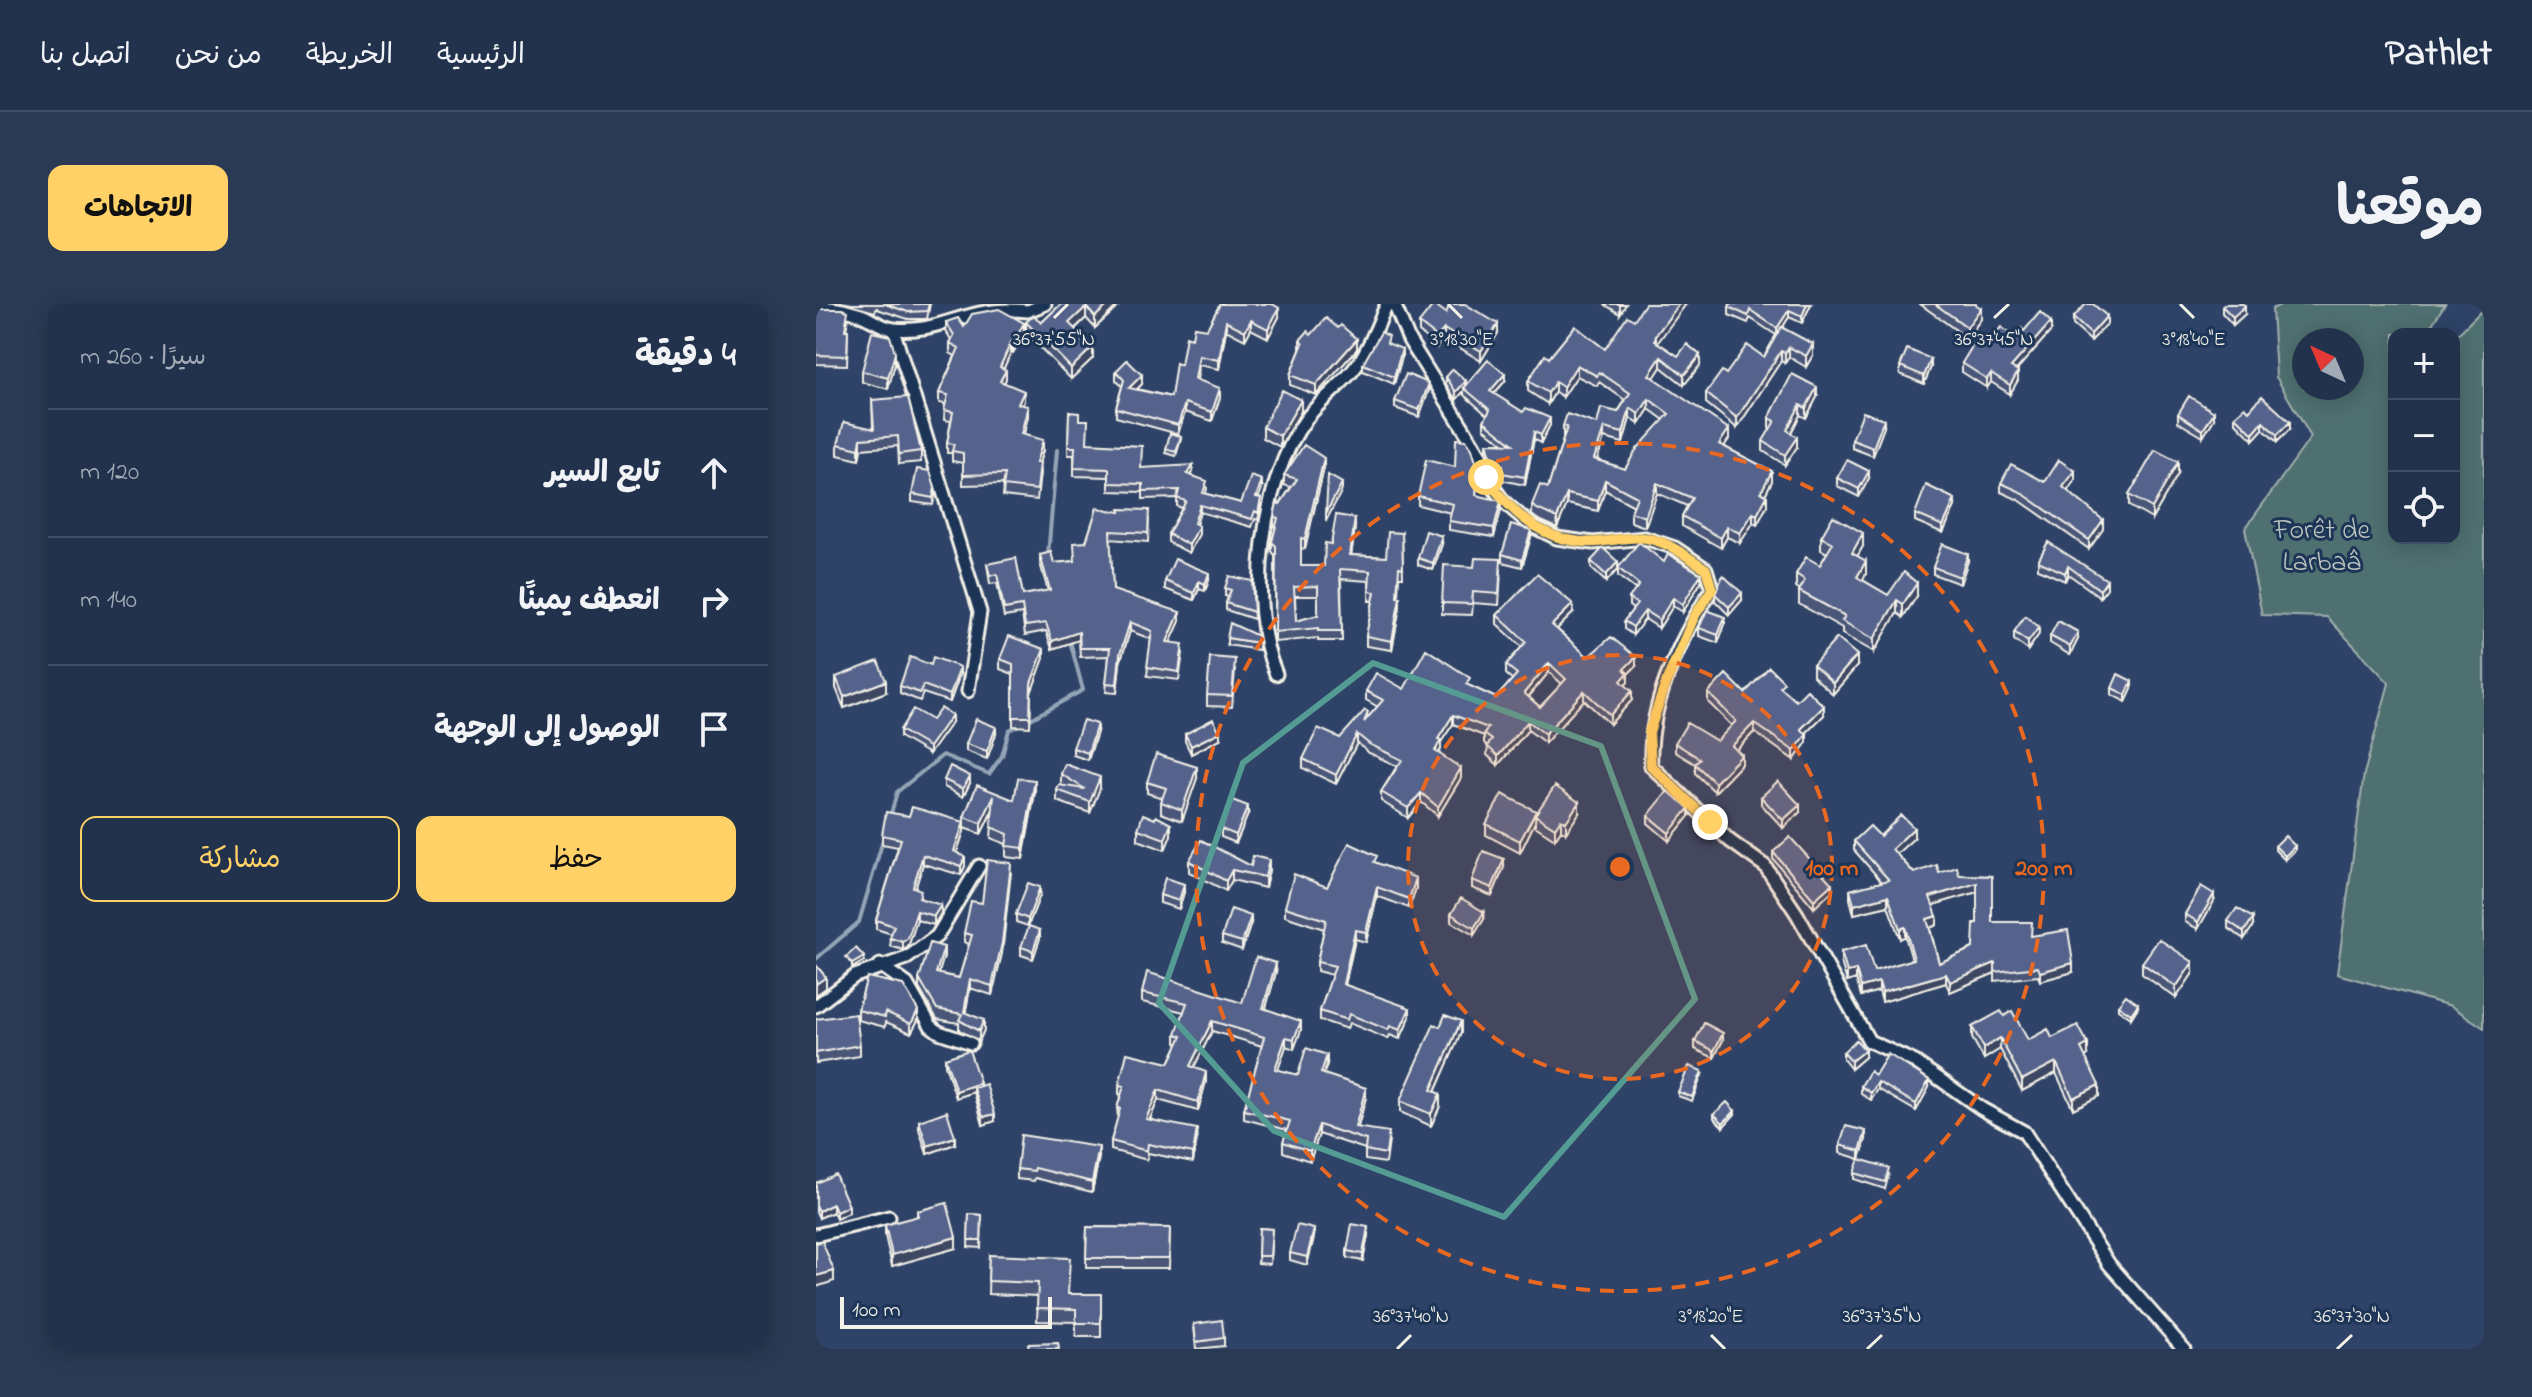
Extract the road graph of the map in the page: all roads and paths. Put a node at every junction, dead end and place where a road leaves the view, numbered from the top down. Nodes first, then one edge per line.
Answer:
1 (1045, 304) edge
2 (1387, 304) edge
3 (1394, 304) edge
4 (816, 307) edge
5 (893, 329) junction
6 (1276, 674) dead end
7 (968, 691) dead end
8 (979, 866) dead end
9 (880, 965) junction
10 (816, 1006) edge
11 (971, 1043) dead end
12 (889, 1217) dead end
13 (816, 1235) edge
14 (2184, 1349) edge

1 - 5 street
2 - 6 street
3 - 14 street
4 - 5 street
5 - 7 street
8 - 9 street
9 - 10 street
9 - 11 street
12 - 13 street

